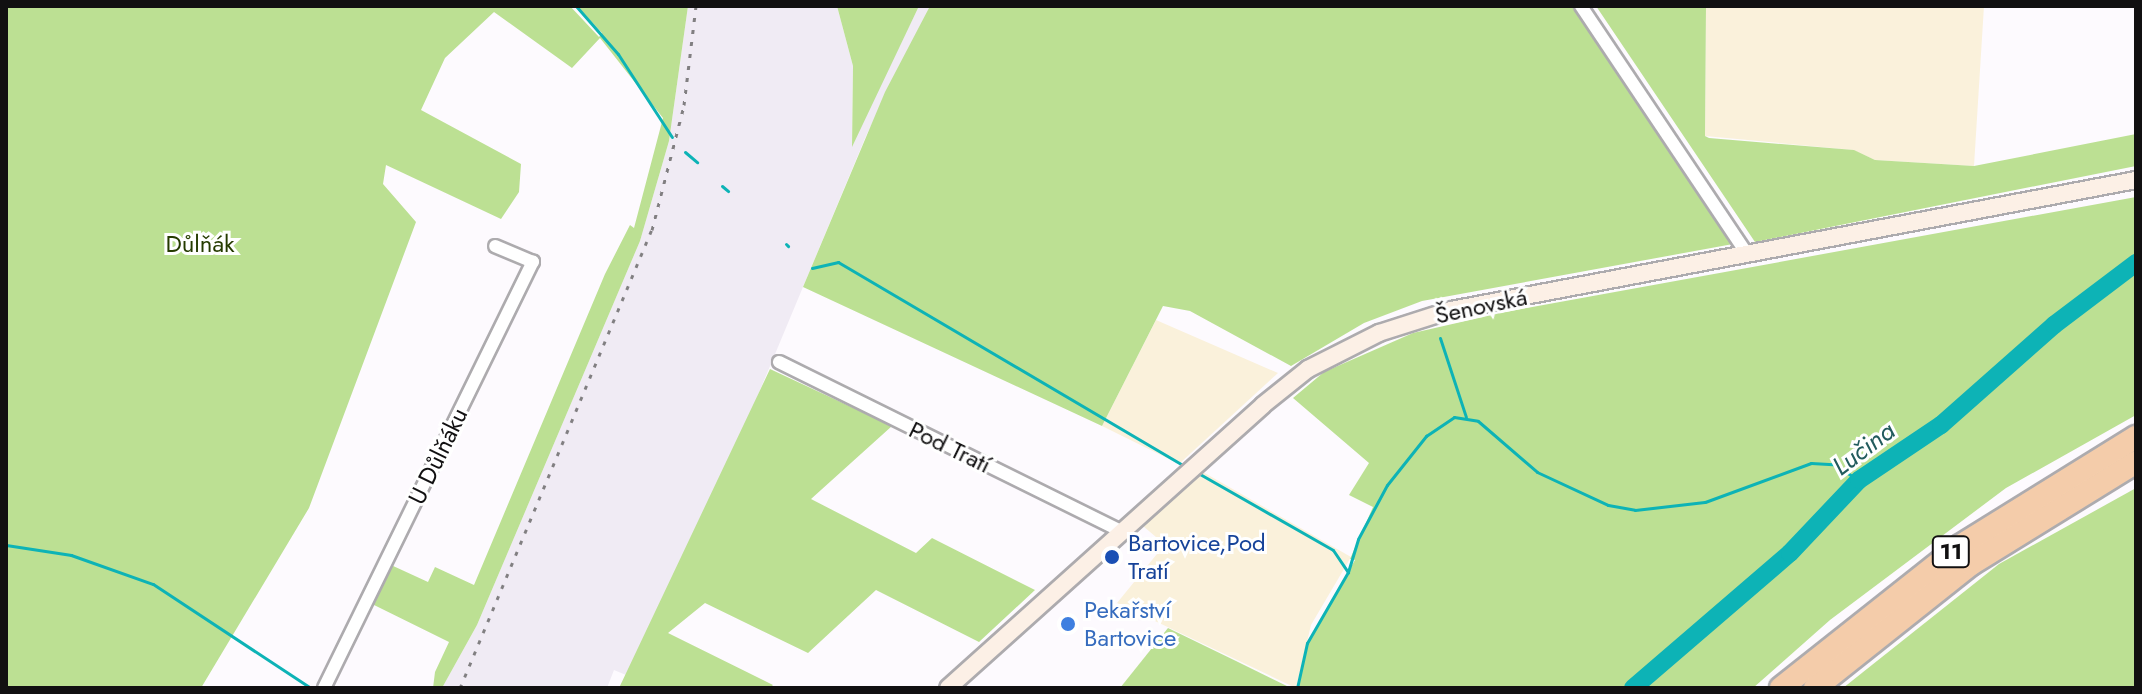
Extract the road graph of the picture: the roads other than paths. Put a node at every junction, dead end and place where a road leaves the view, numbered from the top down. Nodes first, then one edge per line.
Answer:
1 (1581, 6) edge
2 (2136, 180) edge
3 (495, 246) dead end
4 (1747, 254) junction
5 (779, 362) dead end
6 (2136, 437) edge
7 (2136, 462) edge
8 (1121, 531) junction
9 (324, 688) edge
10 (948, 688) edge
11 (1781, 688) edge
12 (1815, 688) edge

1 - 4 street
2 - 4 street, Šenovská
3 - 9 street, U Důlňáku
4 - 8 street, Šenovská
5 - 8 street, Pod Tratí
6 - 11 highway, 11
7 - 12 highway, 11
8 - 10 street, Šenovská

